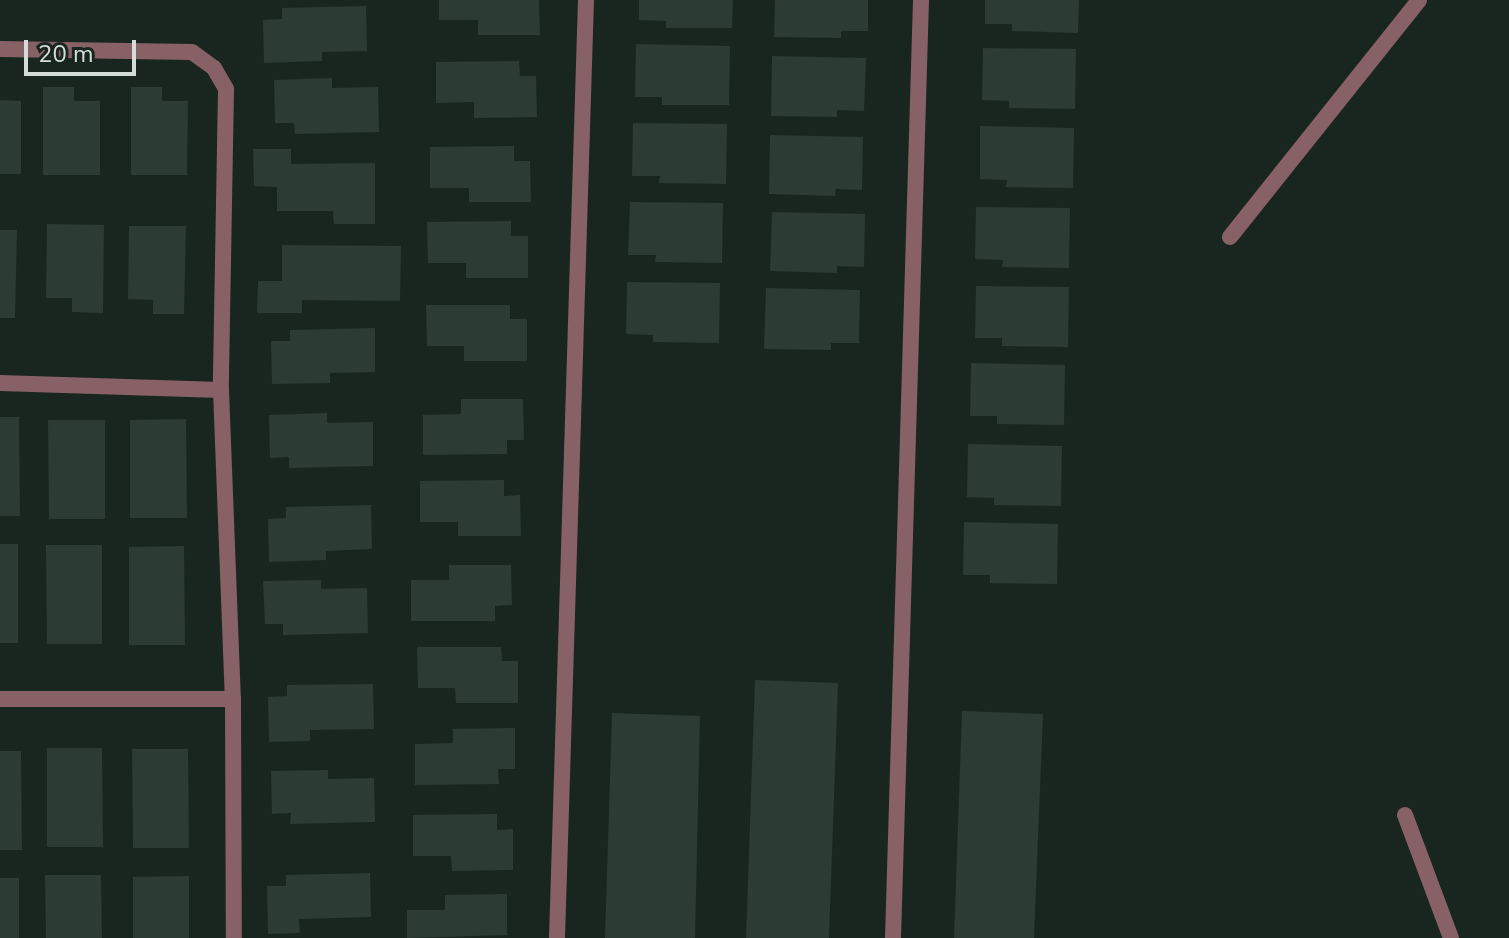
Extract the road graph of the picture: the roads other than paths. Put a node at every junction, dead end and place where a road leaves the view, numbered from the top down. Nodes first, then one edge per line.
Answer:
1 (586, 0) edge
2 (921, 0) edge
3 (1419, 0) edge
4 (0, 49) edge
5 (1230, 237) dead end
6 (0, 383) edge
7 (221, 390) junction
8 (0, 699) edge
9 (233, 699) junction
10 (1405, 815) dead end
11 (234, 938) edge
12 (557, 938) edge
13 (893, 938) edge
14 (1451, 938) edge

1 - 12 street
2 - 13 street
3 - 5 street
4 - 7 street
6 - 7 street
7 - 9 street
8 - 9 street
9 - 11 street
10 - 14 street

